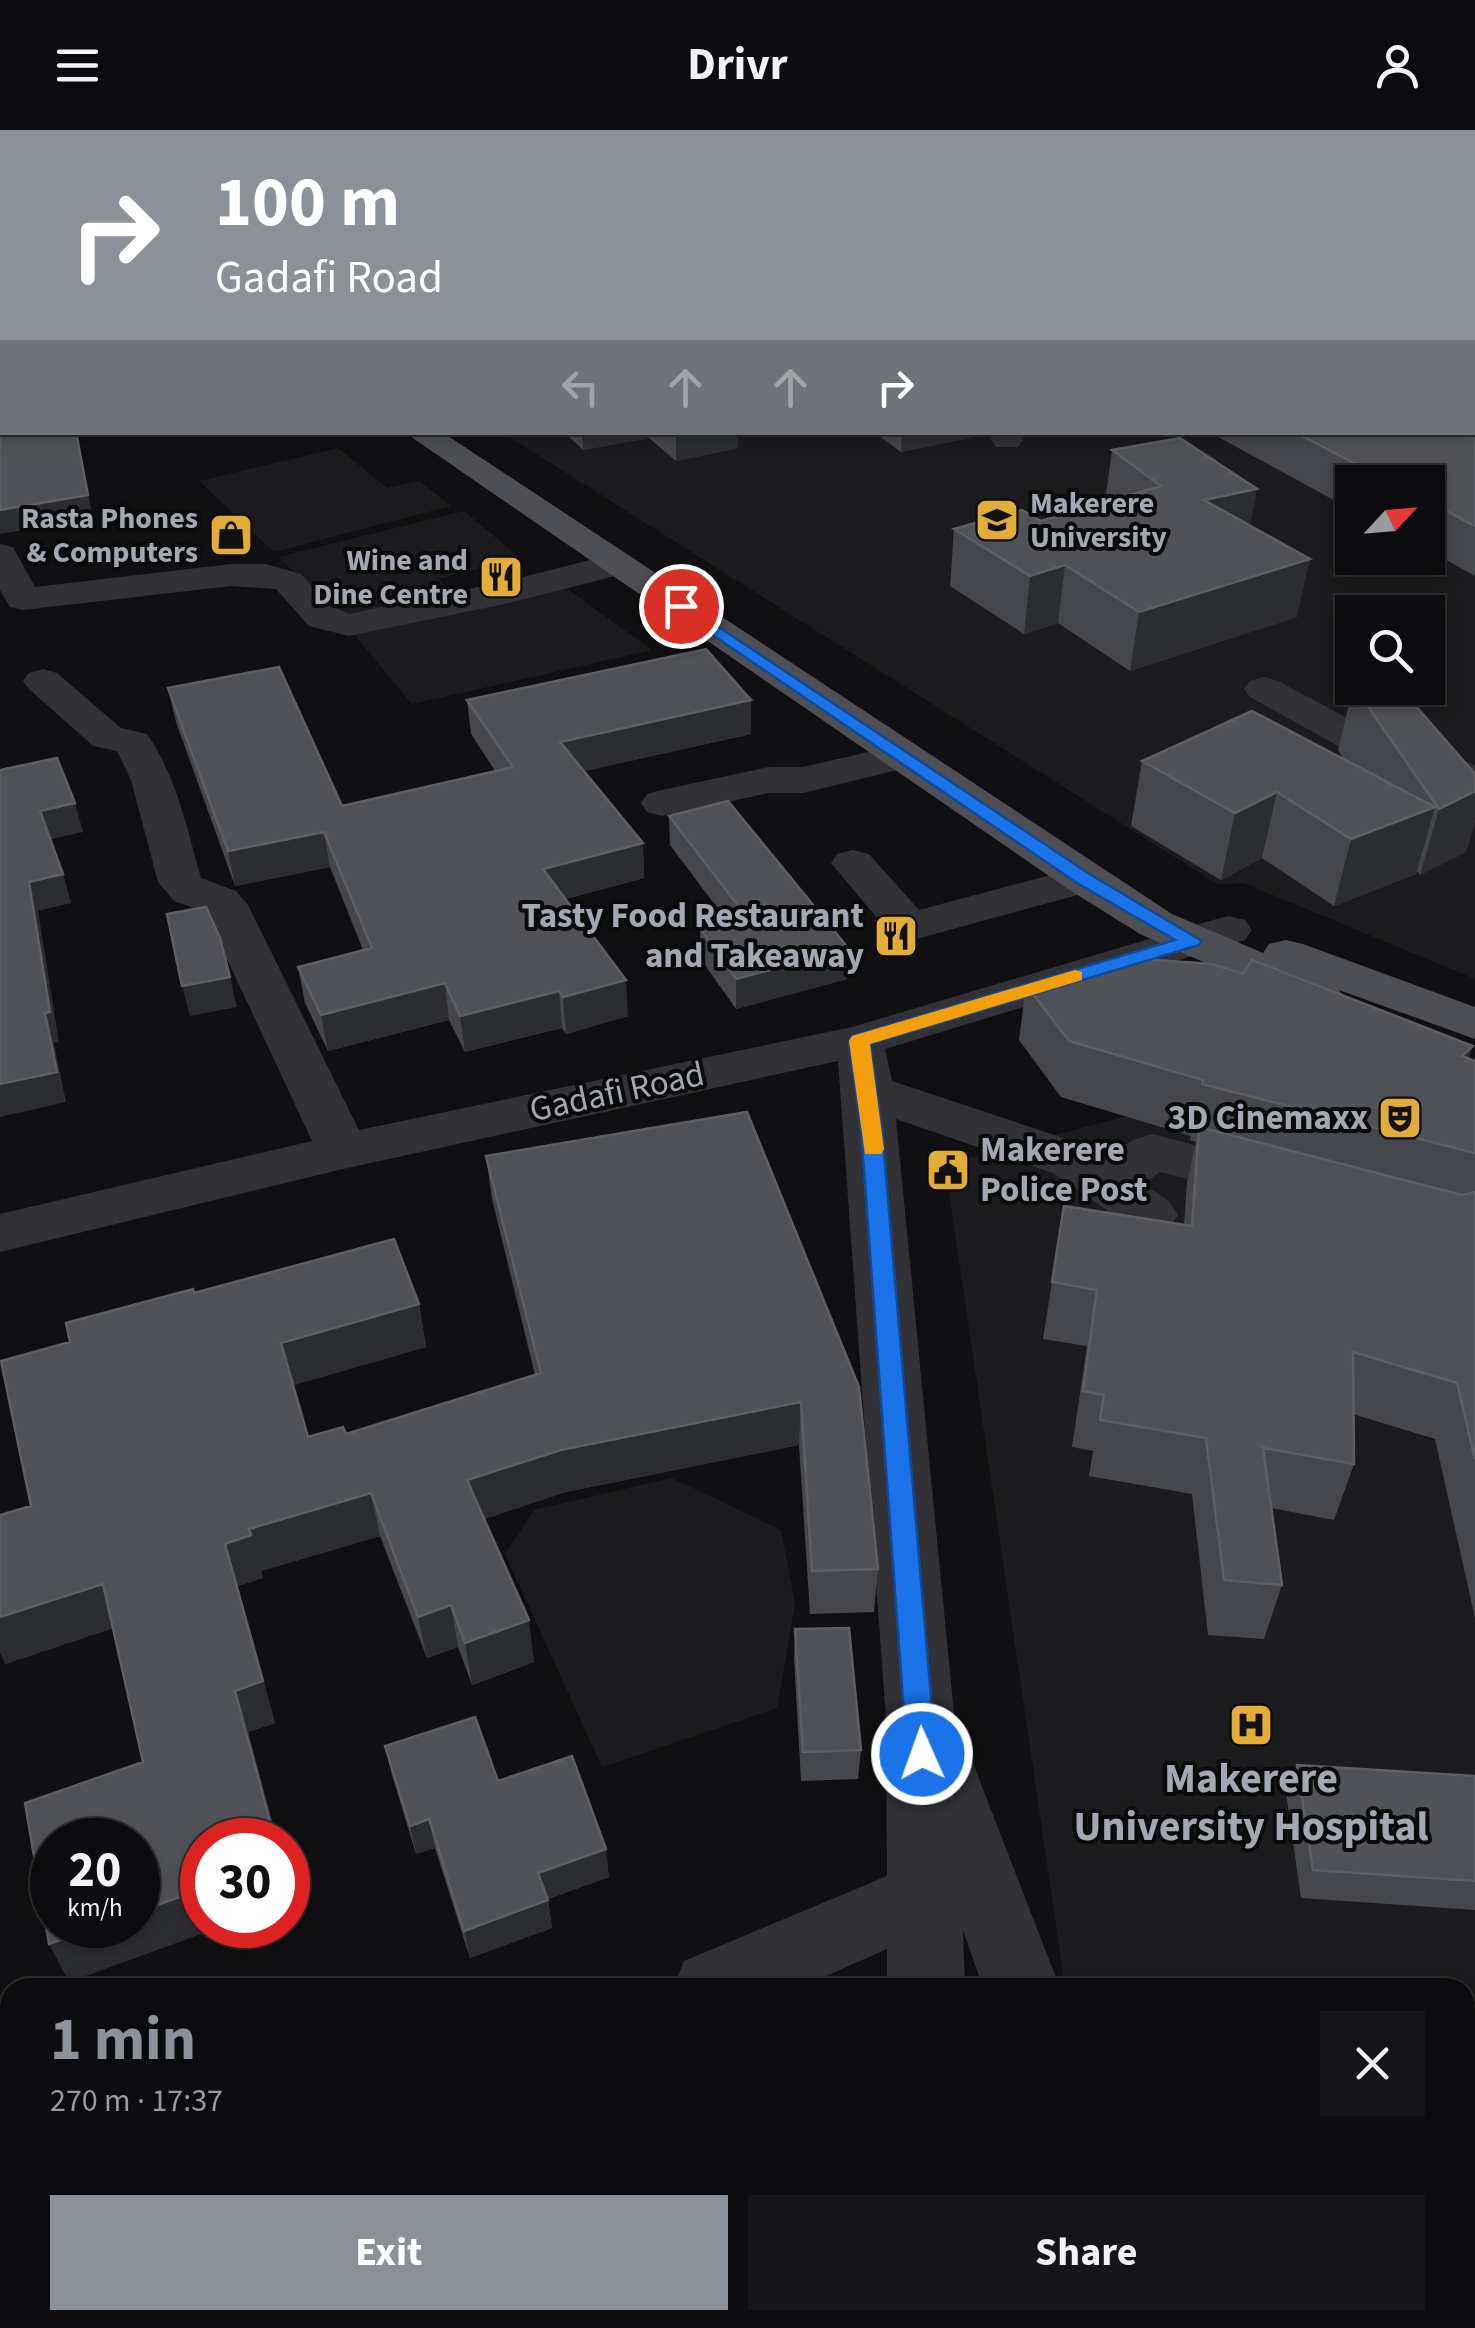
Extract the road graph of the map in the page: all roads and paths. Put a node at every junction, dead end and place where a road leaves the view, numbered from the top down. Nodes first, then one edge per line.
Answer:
1 (424, 435) edge
2 (463, 435) edge
3 (0, 555) edge
4 (618, 564) junction
5 (43, 680) dead end
6 (1264, 689) dead end
7 (903, 756) junction
8 (1475, 780) edge
9 (662, 803) dead end
10 (852, 864) dead end
11 (1084, 879) junction
12 (1211, 936) junction
13 (1475, 1024) edge
14 (1475, 1052) edge
15 (864, 1066) junction
16 (343, 1151) junction
17 (1107, 1184) junction
18 (1316, 1195) edge
19 (1152, 1215) edge
20 (0, 1233) edge
21 (921, 1718) junction
22 (924, 1896) junction
23 (734, 1978) edge
24 (926, 1978) edge
25 (1018, 1978) edge

1 - 4 main road
2 - 12 main road
3 - 4 street
4 - 7 main road
5 - 16 street
6 - 8 street
7 - 9 street
7 - 11 main road
10 - 11 street
11 - 12 main road
12 - 13 main road
12 - 14 main road
12 - 15 street, Gadafi Road
15 - 16 street, Gadafi Road
15 - 17 street
15 - 21 street
16 - 20 street, Gadafi Road
17 - 18 street
17 - 19 street
21 - 22 street
21 - 25 street
22 - 23 street
22 - 24 street

